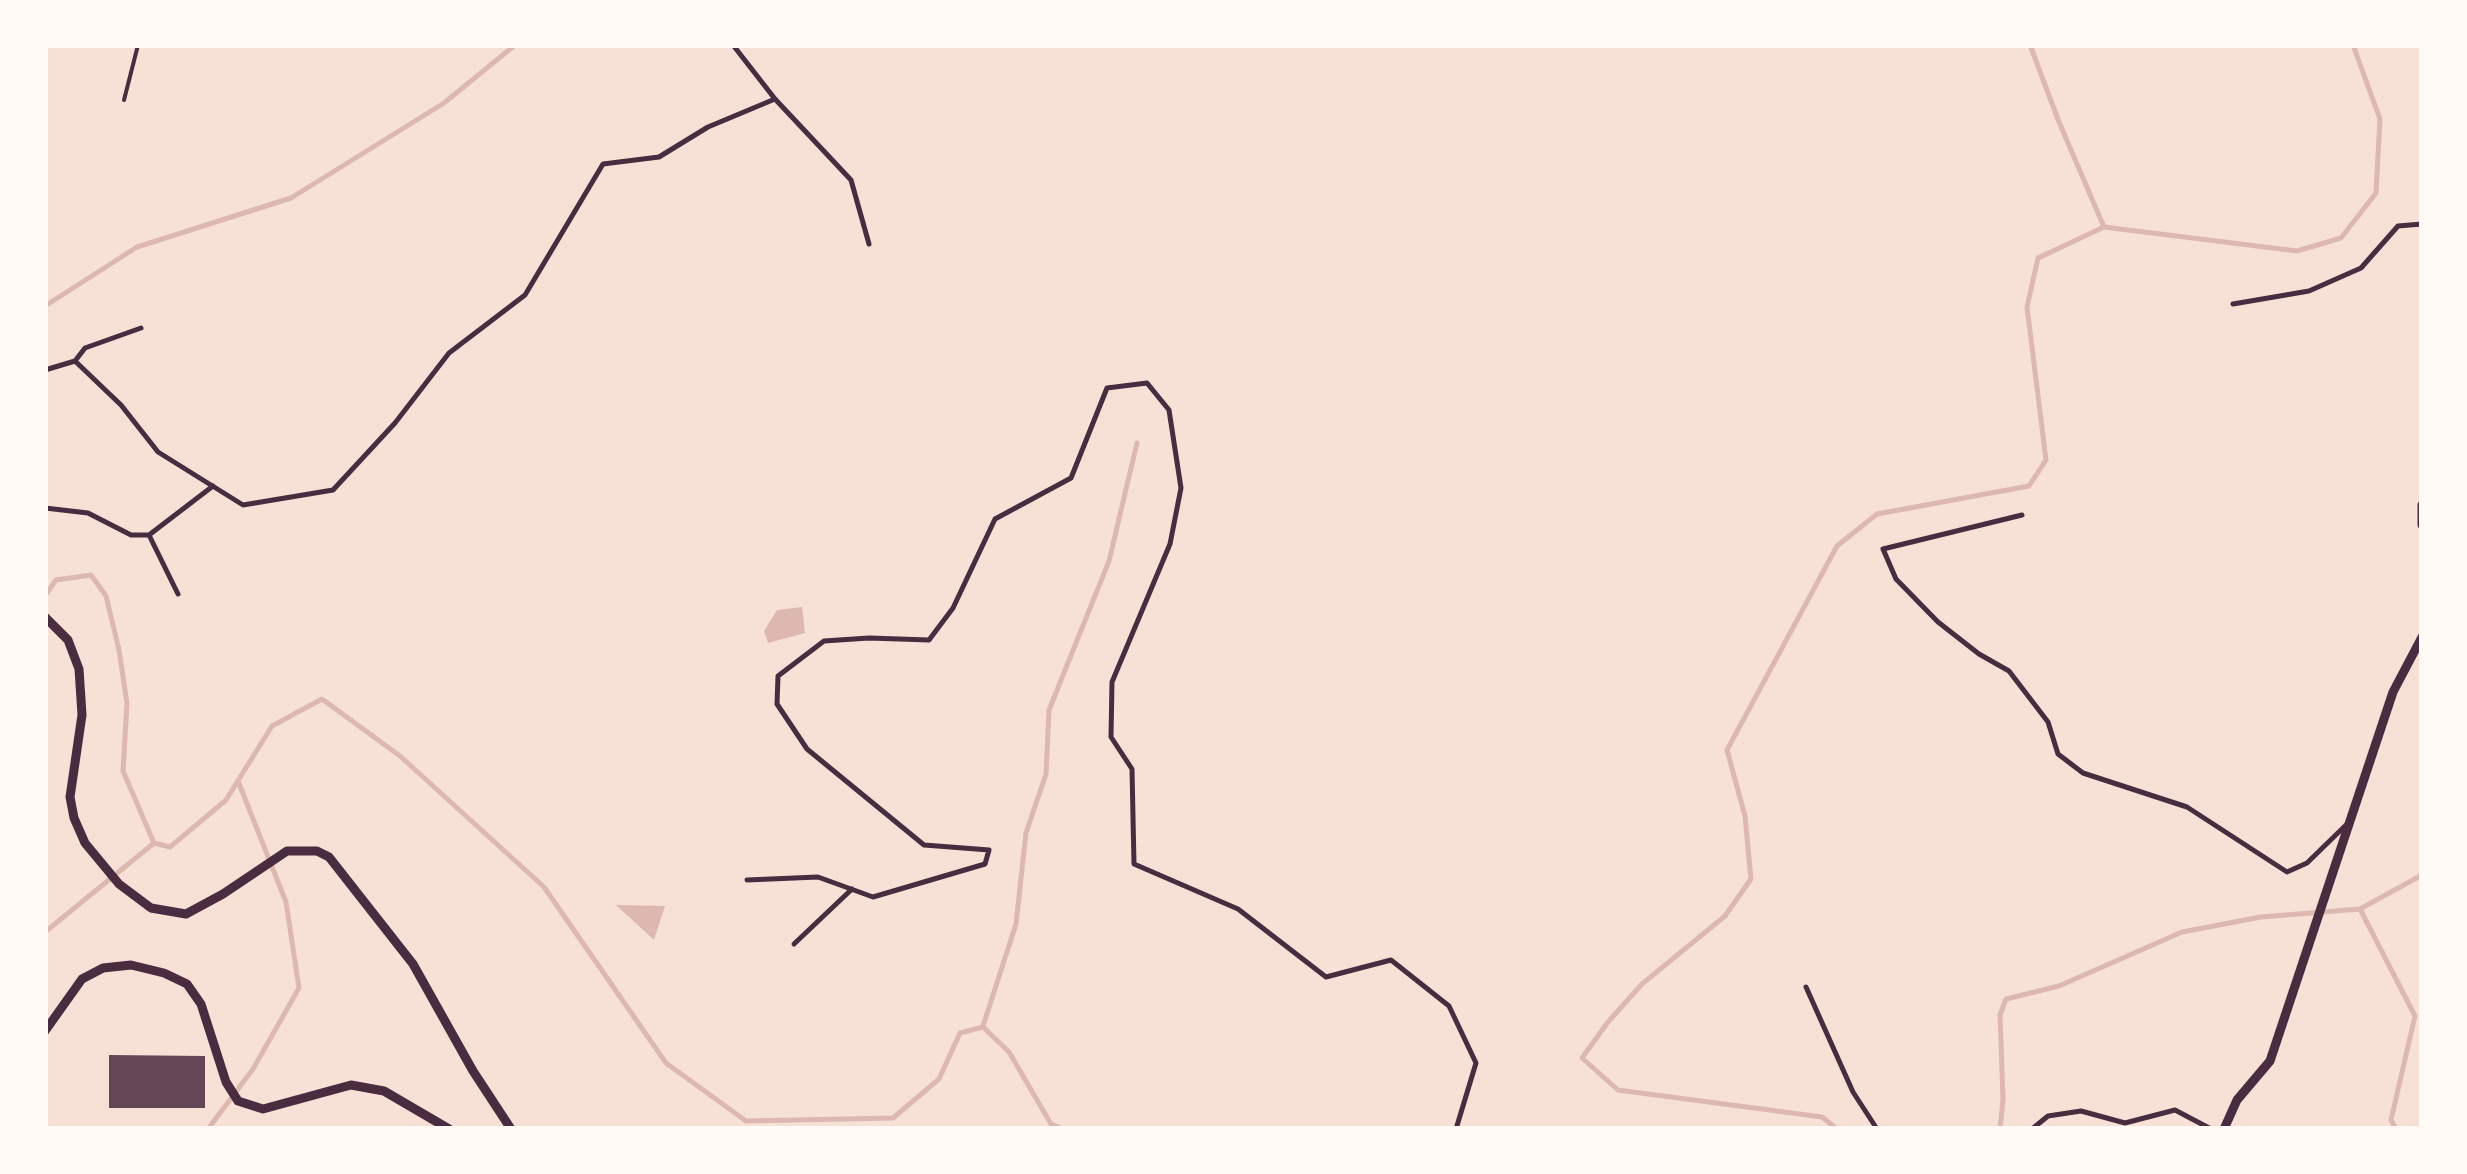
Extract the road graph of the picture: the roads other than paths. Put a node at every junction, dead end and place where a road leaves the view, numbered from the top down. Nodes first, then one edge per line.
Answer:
1 (734, 45) edge
2 (775, 99) junction
3 (2422, 224) edge
4 (869, 244) dead end
5 (2233, 304) dead end
6 (141, 328) dead end
7 (75, 361) junction
8 (45, 370) edge
9 (212, 486) junction
10 (2422, 505) edge
11 (45, 508) edge
12 (2022, 515) dead end
13 (2422, 525) edge
14 (150, 535) junction
15 (178, 594) dead end
16 (45, 617) edge
17 (2422, 638) edge
18 (2351, 820) junction
19 (747, 880) dead end
20 (852, 889) junction
21 (794, 944) dead end
22 (1806, 987) dead end
23 (45, 1032) edge
24 (449, 1129) edge
25 (511, 1129) edge
26 (1456, 1129) edge
27 (1877, 1129) edge
28 (2032, 1129) edge
29 (2211, 1129) edge
30 (2224, 1129) edge

1 - 2 lane
2 - 4 lane
2 - 9 lane
3 - 5 lane
6 - 7 lane
7 - 8 lane
7 - 9 lane
9 - 14 lane
10 - 13 street
11 - 14 lane
12 - 18 lane
14 - 15 lane
16 - 25 street
17 - 18 street
18 - 30 street
19 - 20 lane
20 - 21 lane
20 - 26 lane
22 - 27 lane
23 - 24 street
28 - 29 lane

